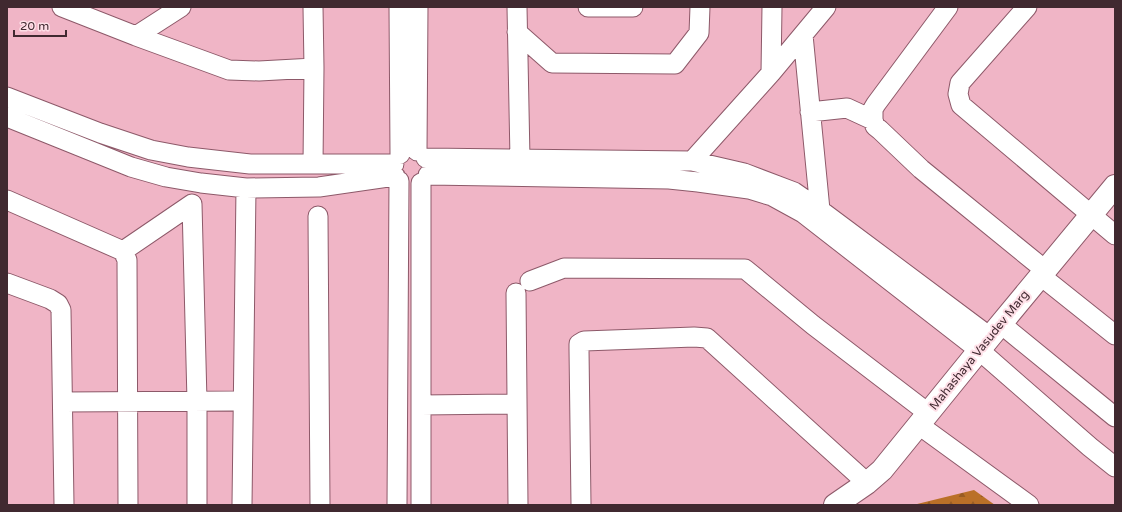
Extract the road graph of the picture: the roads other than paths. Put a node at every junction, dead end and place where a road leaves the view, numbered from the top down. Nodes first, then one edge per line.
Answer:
1 (62, 7) edge
2 (181, 7) edge
3 (313, 7) edge
4 (399, 7) edge
5 (418, 7) edge
6 (517, 7) edge
7 (588, 7) edge
8 (633, 7) edge
9 (700, 7) edge
10 (772, 7) edge
11 (826, 7) edge
12 (948, 7) edge
13 (1027, 7) edge
14 (517, 32) junction
15 (803, 35) junction
16 (136, 36) junction
17 (314, 68) junction
18 (771, 73) junction
19 (7, 97) edge
20 (810, 112) junction
21 (7, 118) edge
22 (873, 120) junction
23 (520, 159) junction
24 (692, 161) junction
25 (313, 164) junction
26 (410, 168) junction
27 (1115, 186) edge
28 (246, 188) junction
29 (7, 200) edge
30 (820, 210) junction
31 (1091, 215) junction
32 (318, 216) dead end
33 (1115, 235) edge
34 (124, 251) junction
35 (1043, 273) junction
36 (7, 282) edge
37 (1115, 335) edge
38 (990, 337) junction
39 (197, 401) junction
40 (233, 401) dead end
41 (63, 402) junction
42 (128, 402) junction
43 (517, 404) junction
44 (421, 405) junction
45 (1115, 417) edge
46 (923, 419) junction
47 (1115, 467) edge
48 (867, 483) junction
49 (64, 505) edge
50 (128, 505) edge
51 (197, 505) edge
52 (242, 505) edge
53 (320, 505) edge
54 (397, 505) edge
55 (421, 505) edge
56 (518, 505) edge
57 (581, 505) edge
58 (835, 505) edge
59 (1029, 505) edge

1 - 16 street
2 - 16 street
3 - 17 street
4 - 26 street
5 - 26 street
6 - 14 street
7 - 8 street
9 - 14 street
10 - 18 street
11 - 15 street
12 - 22 street
13 - 31 street
14 - 23 street
15 - 18 street
15 - 20 street
16 - 17 street
17 - 25 street
18 - 24 street
19 - 25 street
20 - 22 street
20 - 30 street
21 - 28 street
22 - 35 street
23 - 24 street
23 - 26 street
24 - 30 street
25 - 26 street
26 - 28 street
26 - 38 street
26 - 44 street
26 - 54 street
27 - 31 street, Mahashaya Vasudev Marg
28 - 52 street
29 - 34 street
30 - 38 street
31 - 33 street
31 - 35 street, Mahashaya Vasudev Marg
32 - 53 street
34 - 39 street
34 - 42 street
35 - 37 street
35 - 38 street, Mahashaya Vasudev Marg
36 - 41 street
38 - 45 street
38 - 46 street, Mahashaya Vasudev Marg
38 - 47 street
39 - 40 street
39 - 42 street
39 - 51 street
41 - 42 street
41 - 49 street
42 - 50 street
43 - 44 street
43 - 46 street
43 - 56 street
44 - 55 street
46 - 48 street, Mahashaya Vasudev Marg
46 - 59 street
48 - 57 street
48 - 58 street, Mahashaya Vasudev Marg

